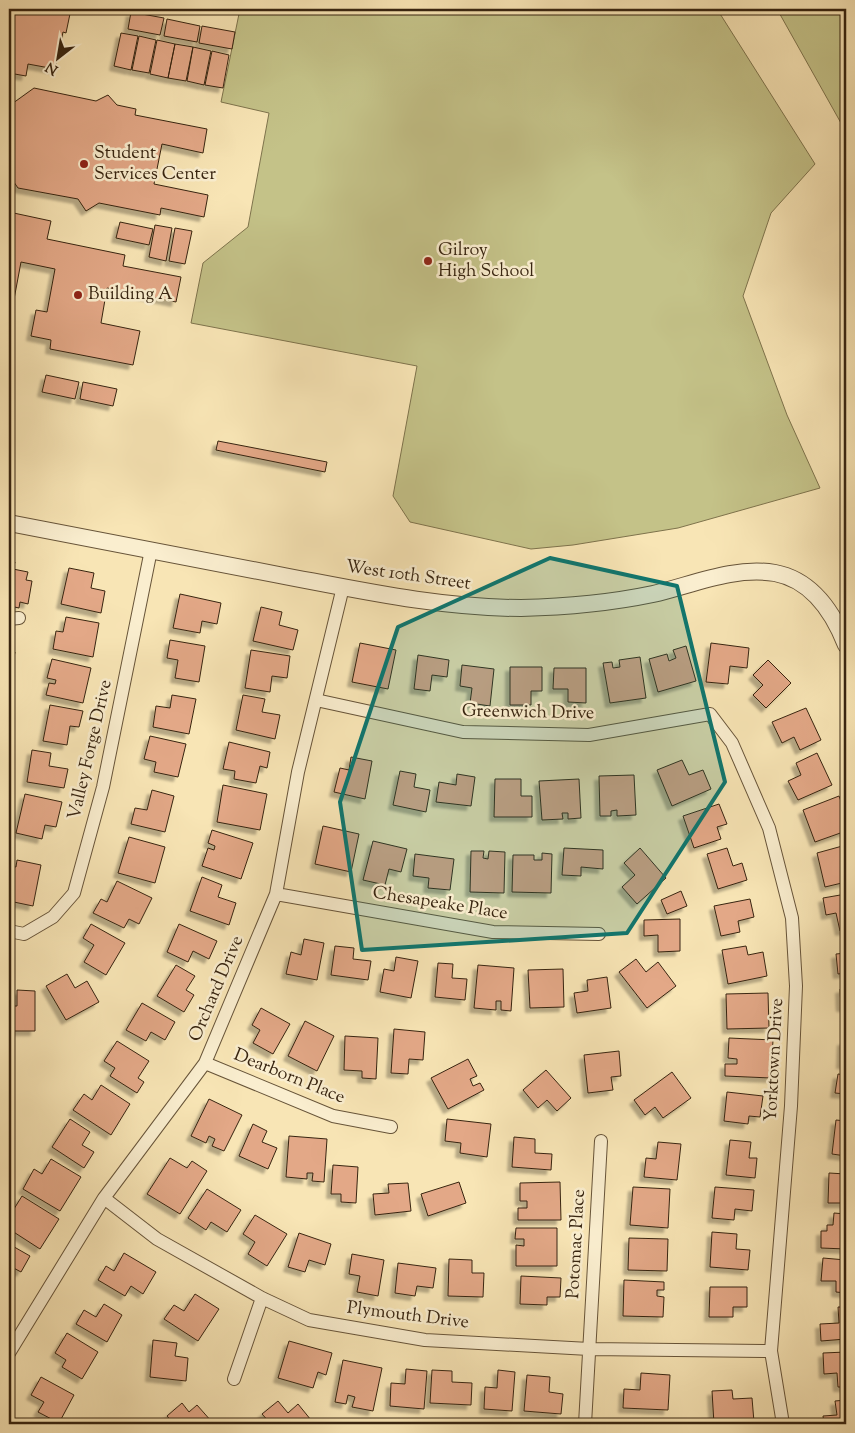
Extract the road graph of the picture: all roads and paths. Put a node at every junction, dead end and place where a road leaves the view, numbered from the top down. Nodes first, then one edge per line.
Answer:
1 (9, 522) edge
2 (151, 550) junction
3 (343, 587) junction
4 (846, 645) edge
5 (316, 700) junction
6 (710, 714) joint
7 (276, 894) junction
8 (9, 932) edge
9 (599, 934) dead end
10 (205, 1062) junction
11 (391, 1127) dead end
12 (601, 1141) dead end
13 (104, 1198) junction
14 (262, 1298) junction
15 (589, 1349) junction
16 (771, 1350) junction
17 (9, 1353) edge
18 (234, 1379) dead end
19 (585, 1424) edge
20 (783, 1424) edge

1 - 2 street, West 10th Street
2 - 3 street, West 10th Street
2 - 8 street, Valley Forge Drive
3 - 4 street, West 10th Street
3 - 5 street, Orchard Drive
5 - 6 street, Greenwich Drive
5 - 7 street, Orchard Drive
6 - 16 street, Yorktown Drive
7 - 9 street, Chesapeake Place
7 - 10 street, Orchard Drive
10 - 11 street, Dearborn Place
10 - 13 street, Orchard Drive
12 - 15 street, Potomac Place
13 - 14 street, Plymouth Drive
13 - 17 street, Orchard Drive
14 - 15 street, Plymouth Drive
14 - 18 street
15 - 16 street, Plymouth Drive
15 - 19 street, Potomac Place
16 - 20 street, Yorktown Drive

